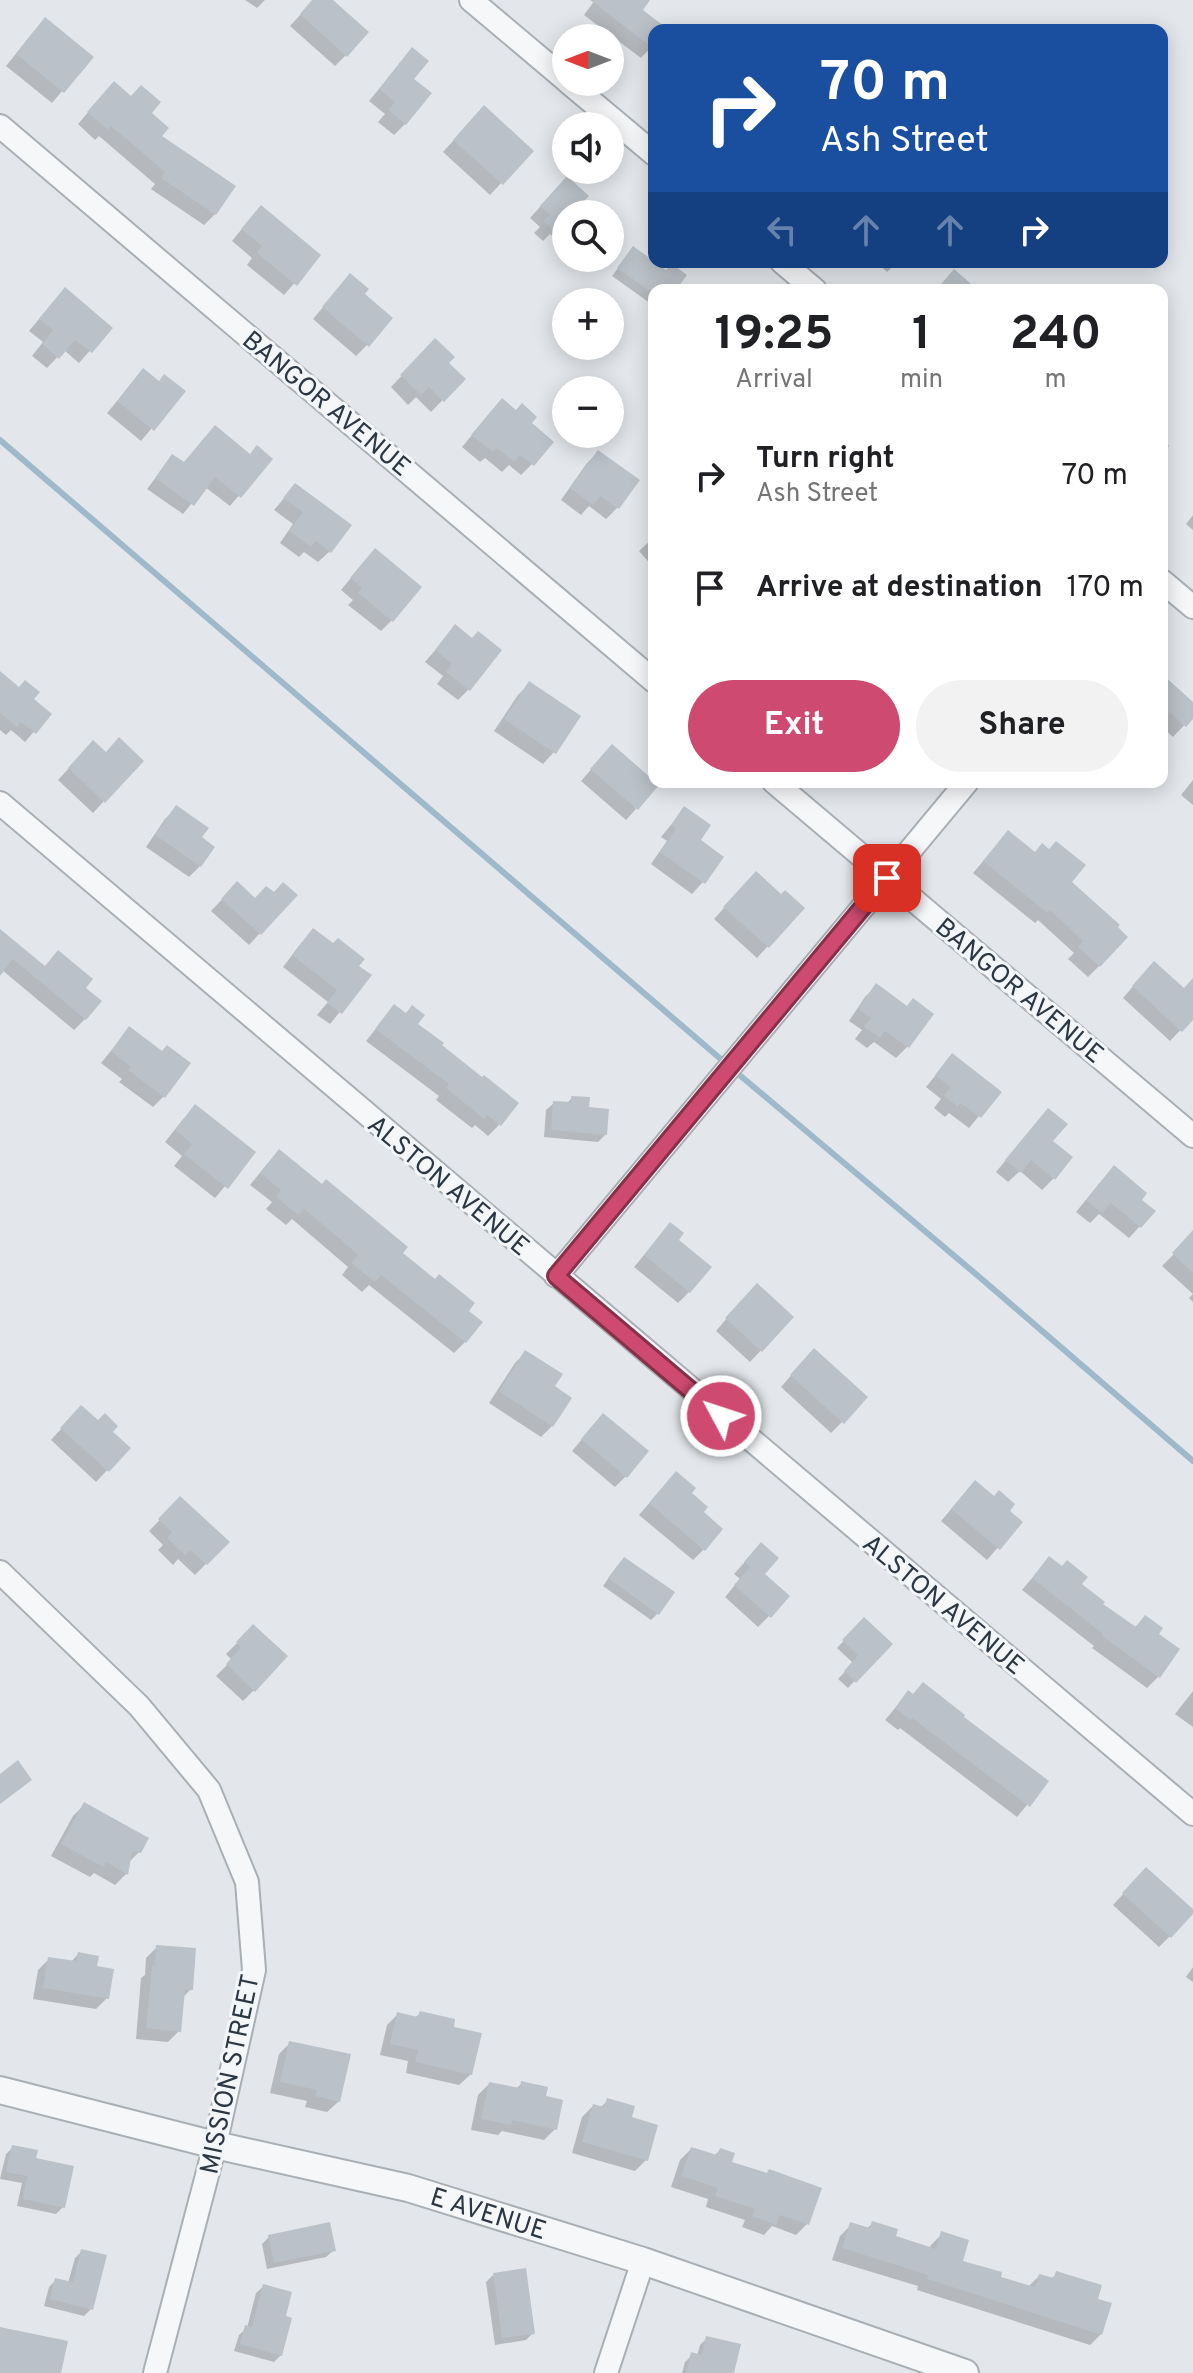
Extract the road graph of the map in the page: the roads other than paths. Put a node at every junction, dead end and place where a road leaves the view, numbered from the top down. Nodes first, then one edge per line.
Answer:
1 (471, 0) edge
2 (552, 68) edge
3 (585, 96) edge
4 (0, 126) edge
5 (648, 149) edge
6 (789, 268) edge
7 (808, 284) edge
8 (1168, 586) edge
9 (1193, 607) edge
10 (648, 676) edge
11 (781, 788) edge
12 (962, 788) edge
13 (0, 803) edge
14 (887, 878) junction
15 (1193, 1136) edge
16 (556, 1276) junction
17 (0, 1572) edge
18 (1193, 1814) edge
19 (0, 2090) edge
20 (215, 2145) junction
21 (643, 2261) junction
22 (155, 2373) edge
23 (606, 2373) edge
24 (965, 2373) edge

1 - 2 street
3 - 5 street
4 - 10 street, BANGOR AVENUE
6 - 7 street
8 - 9 street
11 - 14 street, BANGOR AVENUE
12 - 14 street
13 - 16 street, ALSTON AVENUE
14 - 15 street, BANGOR AVENUE
14 - 16 street
16 - 18 street, ALSTON AVENUE
17 - 20 street, MISSION STREET
19 - 20 street, E AVENUE
20 - 21 street, E AVENUE
20 - 22 street, MISSION STREET
21 - 23 street
21 - 24 street, E AVENUE

